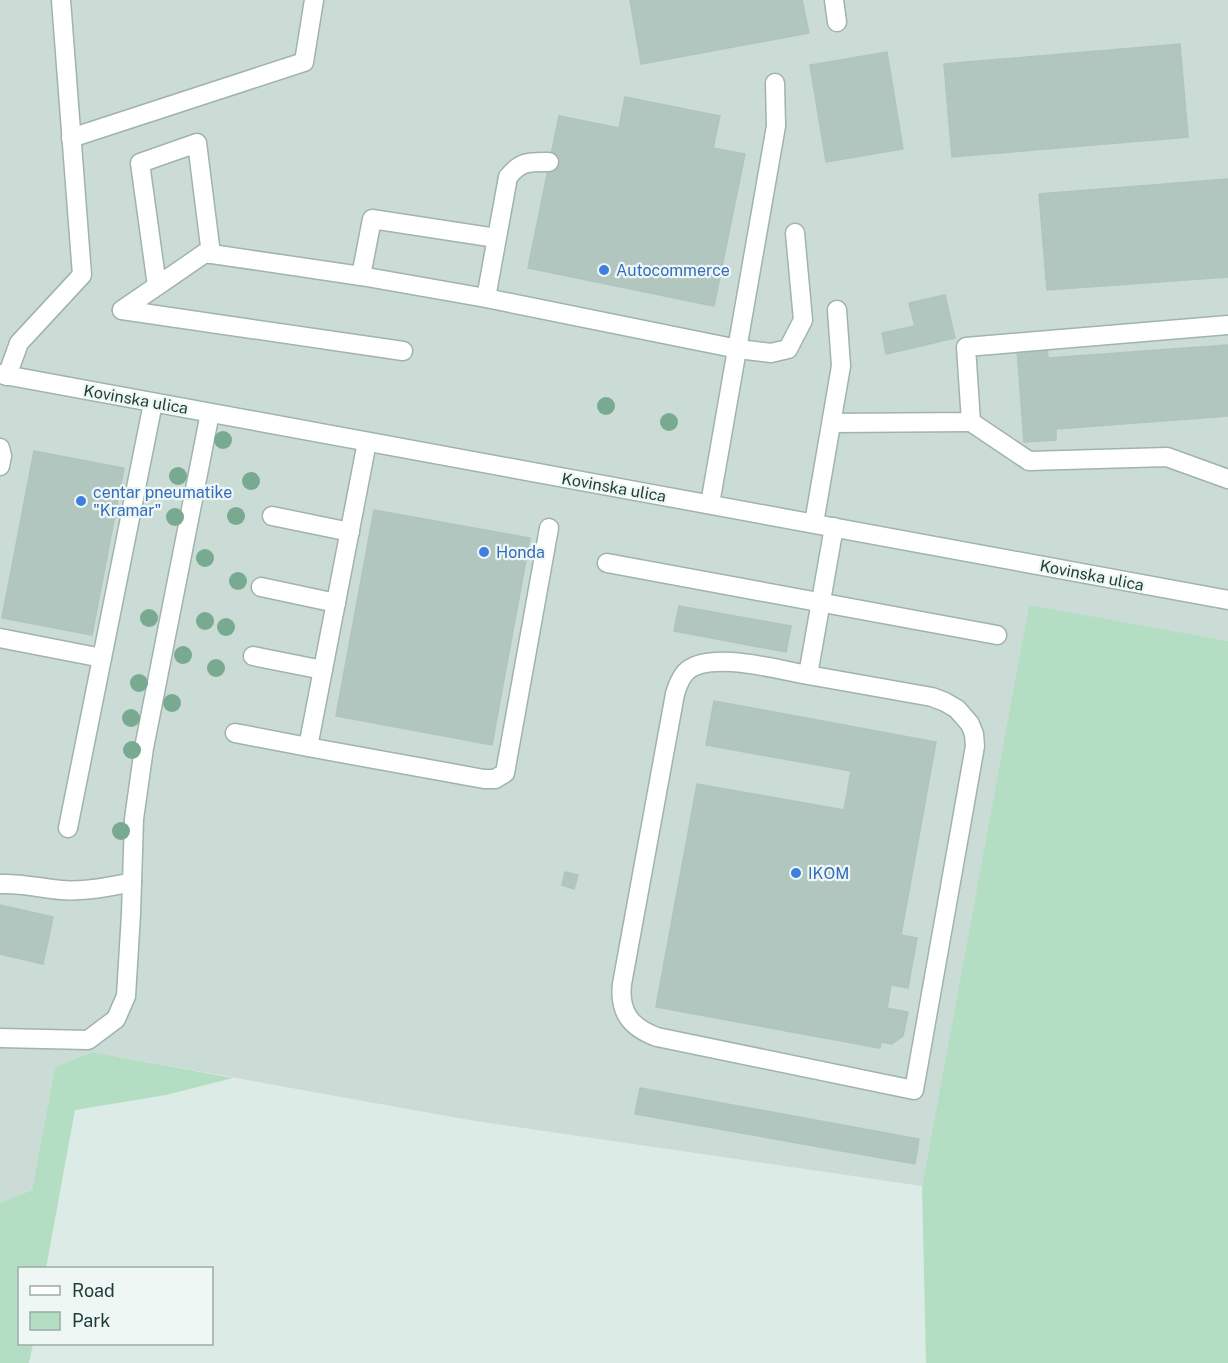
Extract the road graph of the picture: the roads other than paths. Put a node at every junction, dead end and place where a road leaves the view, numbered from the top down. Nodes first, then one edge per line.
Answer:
1 (61, 0) edge
2 (314, 0) edge
3 (834, 0) edge
4 (837, 22) dead end
5 (775, 83) dead end
6 (71, 138) junction
7 (549, 162) dead end
8 (795, 234) dead end
9 (496, 238) junction
10 (211, 254) junction
11 (361, 276) junction
12 (157, 286) junction
13 (486, 298) junction
14 (837, 310) dead end
15 (1228, 325) edge
16 (738, 349) junction
17 (403, 351) dead end
18 (3, 375) edge
19 (153, 403) junction
20 (210, 413) junction
21 (971, 422) junction
22 (832, 423) junction
23 (367, 442) junction
24 (0, 448) edge
25 (0, 466) edge
26 (1228, 479) edge
27 (710, 504) junction
28 (272, 516) dead end
29 (814, 523) junction
30 (834, 527) junction
31 (549, 528) dead end
32 (350, 532) junction
33 (607, 563) dead end
34 (261, 587) dead end
35 (1228, 600) edge
36 (820, 602) junction
37 (336, 603) junction
38 (997, 635) dead end
39 (0, 638) edge
40 (253, 656) dead end
41 (102, 658) junction
42 (323, 670) junction
43 (808, 675) junction
44 (235, 733) dead end
45 (308, 747) junction
46 (68, 828) dead end
47 (132, 882) junction
48 (0, 884) edge
49 (0, 1038) edge

1 - 6 street
2 - 6 street
3 - 4 street
5 - 16 street
6 - 18 street
7 - 9 street
8 - 16 street
9 - 11 street
9 - 13 street
10 - 11 street
10 - 12 street
10 - 12 street
11 - 13 street
12 - 17 street
13 - 16 street
14 - 22 street
15 - 21 street
16 - 27 street
18 - 19 street, Kovinska ulica
19 - 20 street, Kovinska ulica
19 - 41 street
20 - 23 street, Kovinska ulica
20 - 47 street
21 - 22 street
21 - 26 street
22 - 29 street
23 - 27 street, Kovinska ulica
23 - 32 street
24 - 25 street
27 - 29 street, Kovinska ulica
28 - 32 street
29 - 30 street, Kovinska ulica
30 - 35 street, Kovinska ulica
30 - 36 street
31 - 45 street
32 - 37 street
33 - 36 street
34 - 37 street
36 - 38 street
36 - 43 street
37 - 42 street
39 - 41 street
40 - 42 street
41 - 46 street
42 - 45 street
43 - 43 street
44 - 45 street
47 - 48 street
47 - 49 street

